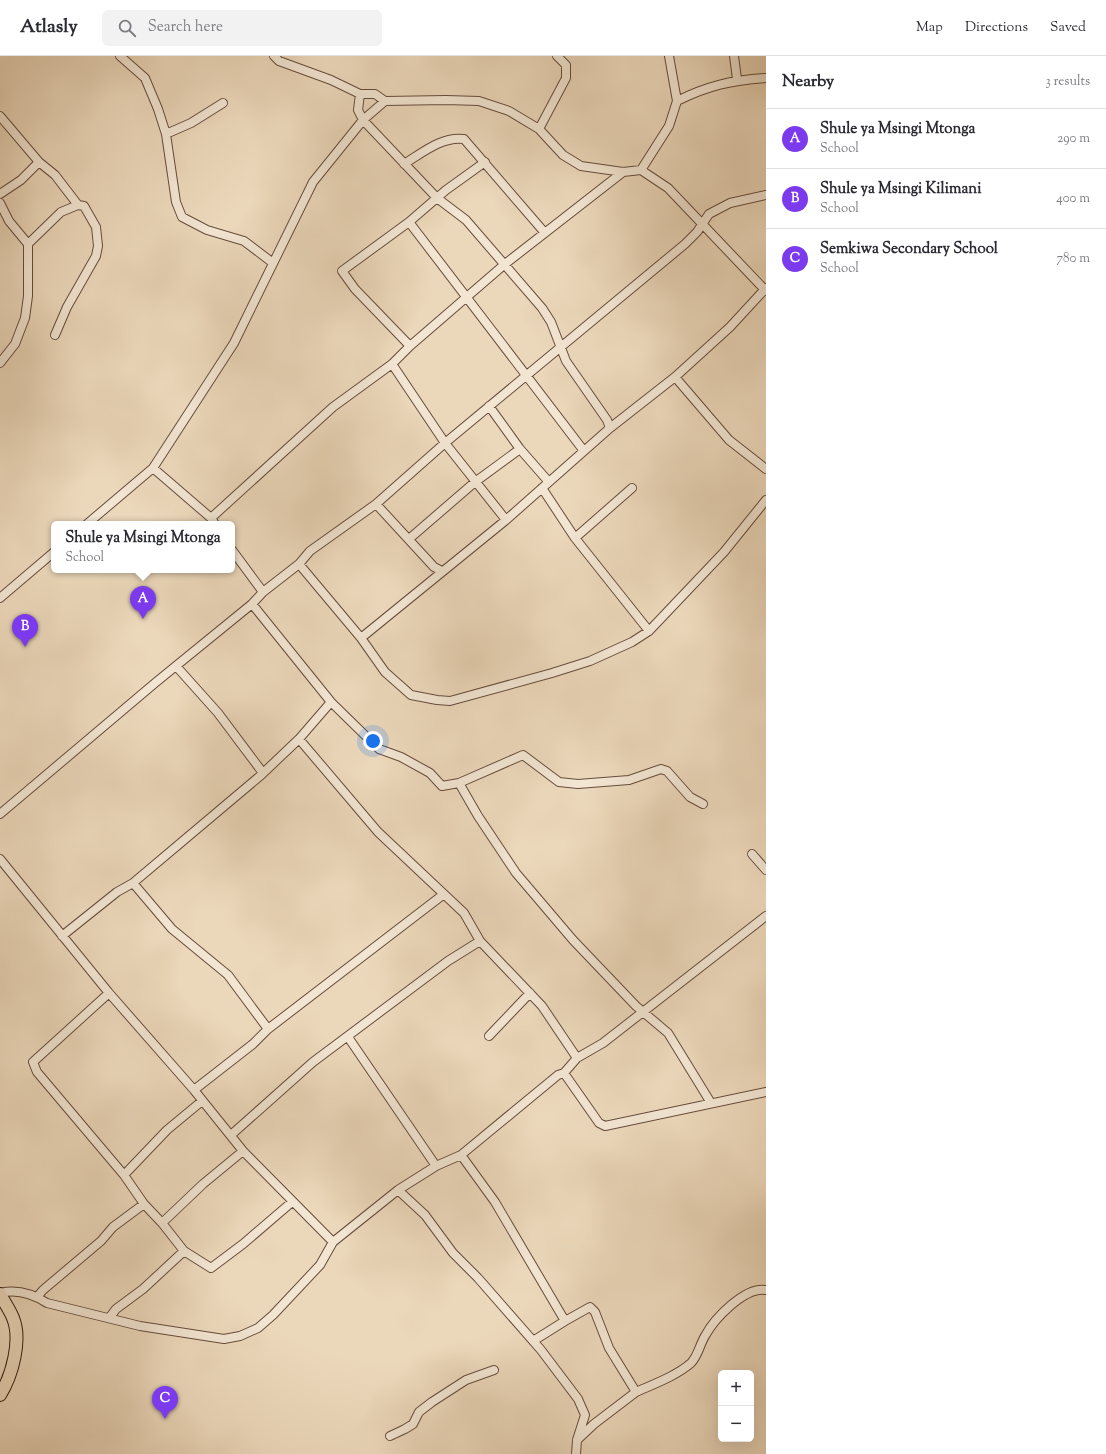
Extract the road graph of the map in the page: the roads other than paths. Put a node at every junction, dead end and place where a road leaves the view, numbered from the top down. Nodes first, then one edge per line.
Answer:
1 (120, 56) edge
2 (274, 56) edge
3 (557, 56) edge
4 (669, 56) edge
5 (734, 56) edge
6 (766, 78) edge
7 (737, 79) junction
8 (360, 94) junction
9 (385, 101) junction
10 (677, 102) junction
11 (223, 103) dead end
12 (0, 116) edge
13 (363, 120) junction
14 (538, 129) junction
15 (166, 134) junction
16 (39, 162) junction
17 (485, 162) junction
18 (404, 164) junction
19 (641, 170) junction
20 (623, 172) junction
21 (0, 194) edge
22 (766, 195) edge
23 (437, 198) junction
24 (0, 203) edge
25 (78, 205) junction
26 (409, 222) junction
27 (701, 223) junction
28 (545, 233) junction
29 (28, 244) junction
30 (274, 263) junction
31 (506, 264) junction
32 (765, 290) edge
33 (466, 298) junction
34 (55, 335) dead end
35 (410, 346) junction
36 (560, 348) junction
37 (0, 363) edge
38 (392, 364) junction
39 (526, 376) junction
40 (675, 377) junction
41 (489, 406) junction
42 (610, 428) junction
43 (445, 443) junction
44 (520, 449) junction
45 (584, 452) junction
46 (153, 468) junction
47 (766, 469) edge
48 (548, 481) junction
49 (475, 482) junction
50 (542, 488) junction
51 (632, 488) dead end
52 (766, 500) edge
53 (376, 504) junction
54 (506, 520) junction
55 (91, 521) edge
56 (213, 521) edge
57 (575, 538) junction
58 (409, 539) junction
59 (235, 554) edge
60 (51, 555) edge
61 (299, 564) junction
62 (442, 571) junction
63 (264, 592) junction
64 (0, 598) edge
65 (252, 604) junction
66 (649, 630) junction
67 (361, 638) junction
68 (176, 666) junction
69 (331, 702) junction
70 (299, 739) junction
71 (263, 773) junction
72 (459, 783) junction
73 (703, 804) dead end
74 (0, 814) edge
75 (752, 854) dead end
76 (0, 859) edge
77 (766, 870) edge
78 (133, 883) junction
79 (444, 894) junction
80 (766, 916) edge
81 (62, 936) junction
82 (480, 941) junction
83 (530, 993) junction
84 (109, 994) junction
85 (644, 1011) junction
86 (268, 1029) junction
87 (489, 1036) dead end
88 (348, 1037) junction
89 (577, 1058) junction
90 (564, 1073) junction
91 (194, 1090) junction
92 (766, 1092) edge
93 (202, 1100) junction
94 (711, 1103) junction
95 (230, 1135) junction
96 (243, 1151) junction
97 (461, 1155) junction
98 (436, 1166) junction
99 (124, 1175) junction
100 (398, 1190) junction
101 (292, 1202) junction
102 (144, 1204) junction
103 (162, 1223) junction
104 (333, 1242) junction
105 (184, 1251) junction
106 (766, 1290) edge
107 (0, 1293) edge
108 (37, 1297) junction
109 (110, 1317) junction
110 (565, 1321) junction
111 (533, 1341) junction
112 (494, 1370) dead end
113 (636, 1392) junction
114 (0, 1395) edge
115 (390, 1436) dead end
116 (577, 1440) junction
117 (576, 1454) edge

1 - 15 street
2 - 8 street
3 - 14 street
4 - 10 street
5 - 7 street
6 - 7 street
7 - 10 street
8 - 9 street
8 - 13 street
9 - 13 street
9 - 14 street
10 - 19 street
11 - 15 street
12 - 16 street
13 - 18 street
13 - 30 street
14 - 20 street
15 - 30 street
16 - 21 street
16 - 25 street
17 - 18 street
17 - 23 street
17 - 28 street
18 - 23 street
19 - 20 street
19 - 27 street
20 - 28 street
22 - 27 street
23 - 26 street
23 - 31 street
24 - 29 street
25 - 29 street
25 - 34 street
26 - 33 street
26 - 35 street
27 - 32 street
27 - 36 street
28 - 31 street
29 - 37 street
30 - 46 street
31 - 33 street
31 - 36 street
32 - 40 street
33 - 35 street
33 - 39 street
35 - 38 street
36 - 39 street
36 - 42 street
38 - 43 street
38 - 56 street
39 - 41 street
39 - 45 street
40 - 42 street
40 - 47 street
41 - 43 street
41 - 44 street
42 - 45 street
43 - 49 street
43 - 53 street
44 - 48 street
44 - 49 street
45 - 48 street
46 - 55 street
46 - 56 street
48 - 50 street
49 - 54 street
49 - 58 street
50 - 54 street
50 - 57 street
51 - 57 street
52 - 66 street
53 - 58 street
53 - 61 street
54 - 62 street
57 - 66 street
58 - 62 street
59 - 63 street
60 - 64 street
61 - 63 street
61 - 67 street
62 - 67 street
63 - 65 street
65 - 68 street
65 - 69 street
66 - 67 street
68 - 71 street
68 - 74 street
69 - 70 street
69 - 72 street
70 - 71 street
70 - 79 street
71 - 78 street
72 - 73 street
72 - 85 street
75 - 77 street
76 - 81 street
78 - 81 street
78 - 86 street
79 - 82 street
79 - 86 street
80 - 85 street
81 - 84 street
82 - 83 street
82 - 88 street
83 - 87 street
83 - 89 street
84 - 91 street
84 - 99 street
85 - 89 street
85 - 94 street
86 - 91 street
88 - 95 street
88 - 98 street
89 - 90 street
90 - 94 street
90 - 97 street
91 - 93 street
92 - 94 street
93 - 95 street
93 - 99 street
95 - 96 street
96 - 101 street
96 - 103 street
97 - 98 street
97 - 110 street
98 - 100 street
99 - 102 street
100 - 104 street
100 - 111 street
101 - 104 street
101 - 105 street
102 - 103 street
102 - 108 street
103 - 105 street
104 - 109 street
105 - 109 street
106 - 113 street
107 - 108 street
107 - 114 highway
108 - 109 street
110 - 111 street
110 - 113 street
111 - 116 street
112 - 115 street
113 - 116 street
116 - 117 street

